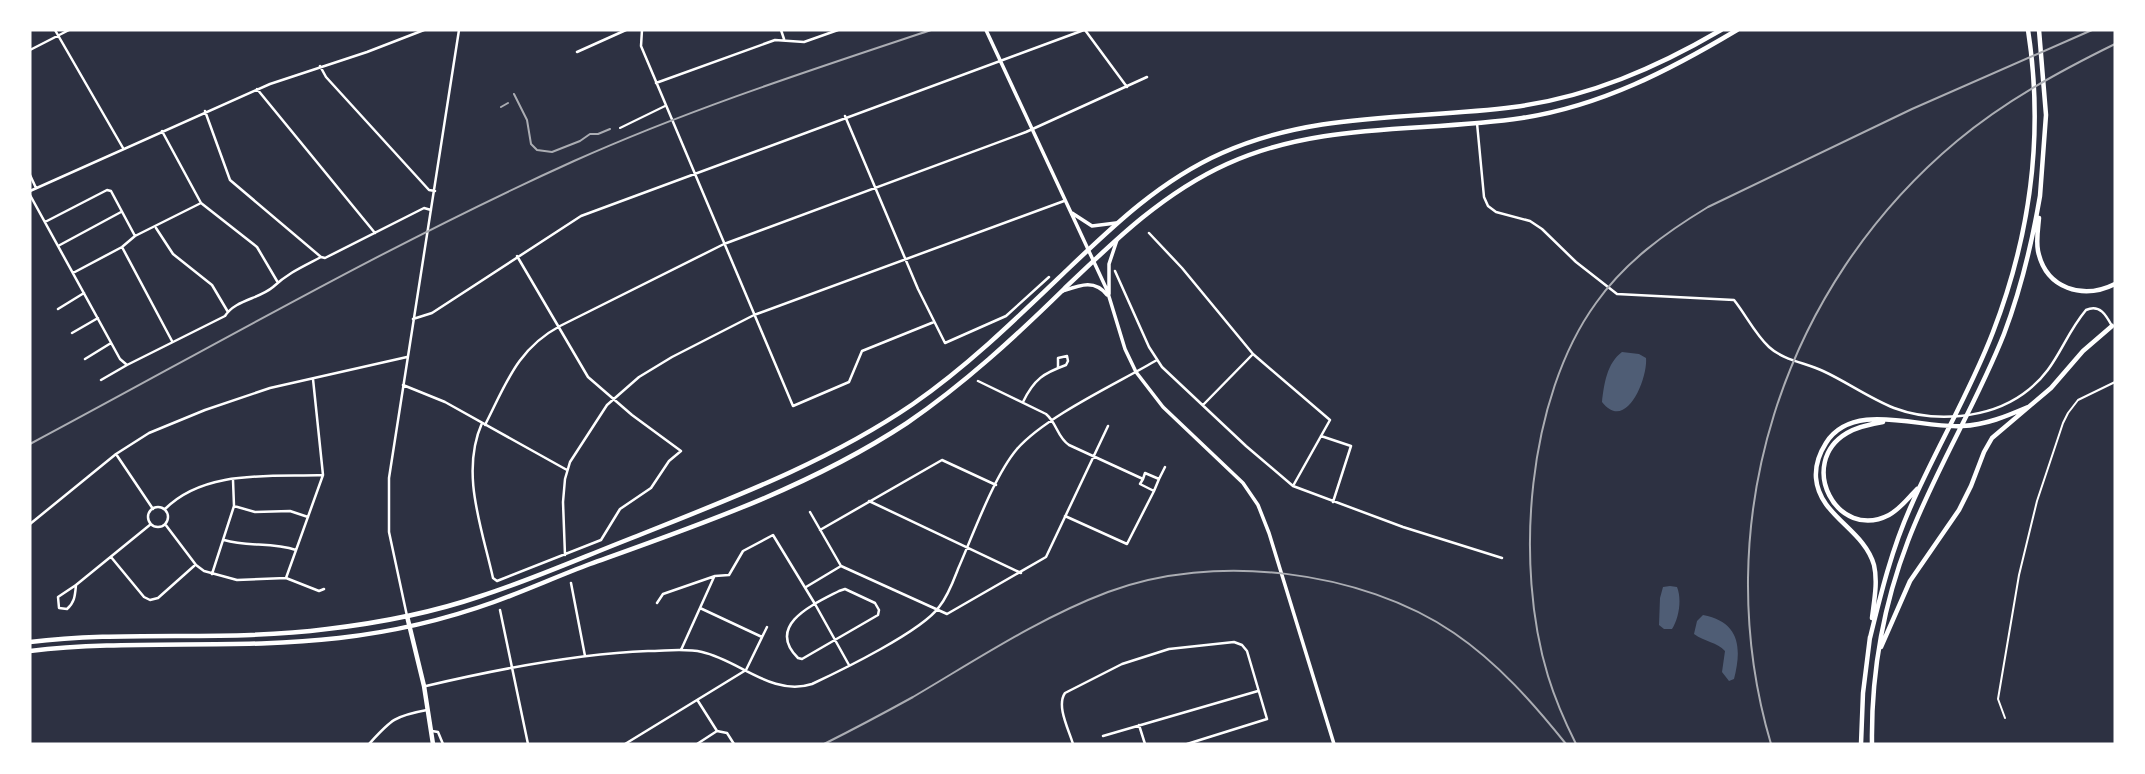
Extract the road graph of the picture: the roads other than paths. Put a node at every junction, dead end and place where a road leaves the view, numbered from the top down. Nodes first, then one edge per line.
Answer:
1 (55, 30) edge
2 (69, 30) edge
3 (424, 30) edge
4 (460, 30) edge
5 (626, 30) edge
6 (642, 30) edge
7 (781, 30) edge
8 (838, 30) edge
9 (986, 30) edge
10 (1084, 30) edge
11 (1721, 30) edge
12 (1737, 30) edge
13 (2028, 30) edge
14 (2039, 30) edge
15 (58, 36) junction
16 (784, 39) junction
17 (30, 50) edge
18 (577, 52) dead end
19 (1000, 61) junction
20 (320, 66) junction
21 (1147, 77) dead end
22 (656, 83) junction
23 (1127, 87) junction
24 (257, 89) junction
25 (666, 106) junction
26 (205, 111) junction
27 (845, 116) junction
28 (1477, 123) junction
29 (620, 128) dead end
30 (1032, 130) junction
31 (162, 131) junction
32 (123, 148) junction
33 (693, 173) junction
34 (30, 175) edge
35 (36, 188) junction
36 (875, 188) junction
37 (435, 191) junction
38 (30, 193) edge
39 (2040, 196) junction
40 (1065, 200) junction
41 (201, 203) junction
42 (432, 210) junction
43 (1070, 211) junction
44 (121, 212) junction
45 (45, 222) junction
46 (1118, 222) junction
47 (156, 227) junction
48 (375, 233) junction
49 (1123, 233) junction
50 (1149, 233) dead end
51 (135, 236) junction
52 (724, 244) junction
53 (58, 246) junction
54 (122, 247) junction
55 (1088, 250) junction
56 (517, 256) junction
57 (321, 257) junction
58 (905, 260) junction
59 (1093, 261) junction
60 (1115, 271) dead end
61 (73, 273) junction
62 (1049, 277) dead end
63 (277, 281) junction
64 (2115, 284) edge
65 (1063, 291) junction
66 (84, 293) junction
67 (1110, 299) junction
68 (58, 309) dead end
69 (228, 312) junction
70 (754, 315) junction
71 (97, 318) junction
72 (413, 319) junction
73 (934, 322) junction
74 (560, 326) junction
75 (2114, 326) edge
76 (72, 333) dead end
77 (172, 341) junction
78 (111, 343) junction
79 (1253, 354) junction
80 (407, 357) junction
81 (85, 359) dead end
82 (1157, 360) junction
83 (127, 365) junction
84 (1058, 367) dead end
85 (1136, 372) junction
86 (312, 377) junction
87 (101, 380) dead end
88 (978, 381) dead end
89 (2115, 382) edge
90 (402, 384) junction
91 (612, 399) junction
92 (1023, 402) junction
93 (1203, 405) junction
94 (2028, 407) junction
95 (1053, 421) junction
96 (1893, 421) junction
97 (483, 424) junction
98 (1108, 426) dead end
99 (1321, 436) junction
100 (116, 454) junction
101 (1094, 456) junction
102 (1165, 467) dead end
103 (567, 470) junction
104 (323, 475) junction
105 (232, 478) junction
106 (1143, 479) junction
107 (1159, 479) junction
108 (996, 485) junction
109 (1293, 486) junction
110 (1920, 486) junction
111 (1154, 491) junction
112 (869, 501) junction
113 (1333, 502) junction
114 (234, 506) junction
115 (153, 509) junction
116 (165, 509) junction
117 (810, 512) dead end
118 (1065, 516) junction
119 (308, 517) junction
120 (30, 524) edge
121 (151, 524) junction
122 (165, 524) junction
123 (820, 530) junction
124 (224, 540) junction
125 (968, 548) junction
126 (296, 550) junction
127 (565, 555) junction
128 (111, 557) junction
129 (1502, 558) dead end
130 (196, 565) junction
131 (841, 566) junction
132 (1021, 573) junction
133 (212, 574) junction
134 (715, 576) junction
135 (286, 578) junction
136 (571, 583) dead end
137 (76, 585) junction
138 (806, 587) junction
139 (324, 589) dead end
140 (657, 603) dead end
141 (815, 604) junction
142 (700, 608) junction
143 (937, 610) junction
144 (500, 611) dead end
145 (407, 616) junction
146 (410, 627) junction
147 (767, 627) dead end
148 (762, 637) junction
149 (1870, 638) junction
150 (835, 639) junction
151 (30, 642) edge
152 (681, 650) junction
153 (30, 651) edge
154 (1878, 655) junction
155 (585, 656) junction
156 (849, 665) junction
157 (512, 668) junction
158 (746, 670) junction
159 (424, 686) junction
160 (1258, 691) junction
161 (698, 700) junction
162 (428, 710) junction
163 (2005, 718) dead end
164 (1139, 725) junction
165 (432, 731) junction
166 (717, 731) junction
167 (1103, 736) dead end
168 (1196, 743) edge
169 (369, 744) edge
170 (433, 744) edge
171 (443, 744) edge
172 (528, 744) edge
173 (625, 744) edge
174 (696, 744) edge
175 (734, 744) edge
176 (1073, 744) edge
177 (1145, 744) edge
178 (1187, 744) edge
179 (1334, 744) edge
180 (1861, 744) edge
181 (1872, 744) edge

1 - 15 street
2 - 15 street
3 - 20 street
4 - 37 street
5 - 18 street
6 - 22 street
7 - 16 street
8 - 16 street
9 - 19 street
10 - 19 street
10 - 23 street
11 - 46 main road
12 - 28 main road
13 - 110 main road
14 - 39 main road
15 - 17 street
15 - 32 street
16 - 22 street
19 - 27 street
19 - 30 street
20 - 24 street
20 - 37 street
21 - 23 street
22 - 25 street
23 - 30 street
24 - 26 street
24 - 48 street
25 - 29 lane
25 - 33 street
26 - 31 street
26 - 57 street
27 - 33 street
27 - 36 street
28 - 49 main road
28 - 75 street
30 - 36 street
30 - 40 street
31 - 32 street
31 - 41 street
32 - 35 street
33 - 52 street
33 - 56 street
34 - 35 street
35 - 38 street
36 - 52 street
36 - 58 street
37 - 42 street
38 - 45 street
39 - 64 main road
39 - 154 main road
40 - 43 street
40 - 58 street
41 - 47 street
41 - 63 street
42 - 48 street
42 - 72 street
43 - 46 street
43 - 55 street
44 - 45 street
44 - 51 street
44 - 53 street
45 - 53 street
46 - 55 main road
47 - 51 street
47 - 69 street
48 - 57 street
49 - 59 main road
49 - 67 street
50 - 79 street
51 - 54 street
52 - 70 street
52 - 74 street
53 - 61 street
54 - 61 street
54 - 77 street
55 - 59 street
55 - 145 main road
56 - 72 street
56 - 74 street
57 - 63 street
58 - 70 street
58 - 73 street
59 - 65 main road
59 - 67 street
60 - 82 street
61 - 66 street
62 - 73 street
63 - 69 street
65 - 67 street
65 - 146 main road
66 - 68 street
66 - 71 street
67 - 85 street
69 - 77 street
70 - 73 street
70 - 91 street
71 - 76 street
71 - 78 street
72 - 80 street
74 - 91 street
74 - 97 street
75 - 94 main road
77 - 83 street
78 - 81 street
78 - 83 street
79 - 93 street
79 - 99 street
80 - 86 street
80 - 90 street
82 - 85 street
82 - 93 street
83 - 87 street
84 - 92 street
85 - 95 street
85 - 179 street
86 - 100 street
86 - 104 street
88 - 92 street
89 - 163 lane
90 - 97 street
90 - 145 street
91 - 103 street
91 - 127 street
92 - 95 street
93 - 109 street
94 - 96 main road
94 - 154 main road
95 - 101 street
95 - 108 street
96 - 110 main road
96 - 149 main road
97 - 103 street
97 - 127 street
98 - 101 street
99 - 109 street
99 - 113 street
100 - 115 street
100 - 120 street
101 - 106 street
101 - 118 street
102 - 107 street
103 - 127 street
104 - 105 street
104 - 119 street
105 - 114 street
105 - 116 street
106 - 107 street
106 - 111 street
107 - 111 street
108 - 112 street
108 - 125 street
109 - 113 street
110 - 149 main road
111 - 118 street
112 - 123 street
112 - 125 street
113 - 129 street
114 - 119 street
114 - 124 street
115 - 116 street
115 - 121 street
116 - 122 street
117 - 123 street
118 - 132 street
119 - 126 street
121 - 122 street
121 - 128 street
122 - 130 street
123 - 131 street
124 - 126 street
124 - 133 street
125 - 132 street
125 - 143 street
126 - 135 street
128 - 130 street
128 - 137 street
130 - 133 street
131 - 138 street
131 - 143 street
132 - 143 street
133 - 135 street
134 - 138 street
134 - 140 street
134 - 142 street
135 - 139 street
136 - 155 street
137 - 137 street
138 - 141 street
141 - 150 street
141 - 150 street
141 - 150 street
142 - 148 street
142 - 152 street
143 - 156 street
144 - 157 street
145 - 146 main road
145 - 151 main road
146 - 153 main road
146 - 159 main road
147 - 148 street
148 - 158 street
149 - 180 main road
150 - 156 street
152 - 155 street
152 - 158 street
154 - 181 main road
155 - 157 street
156 - 158 street
157 - 159 street
157 - 172 street
158 - 161 street
159 - 162 main road
160 - 164 street
160 - 168 street
160 - 176 street
161 - 166 street
161 - 173 street
162 - 165 main road
162 - 169 street
164 - 167 street
164 - 177 street
165 - 170 main road
165 - 171 street
166 - 174 street
166 - 175 street
168 - 178 street

